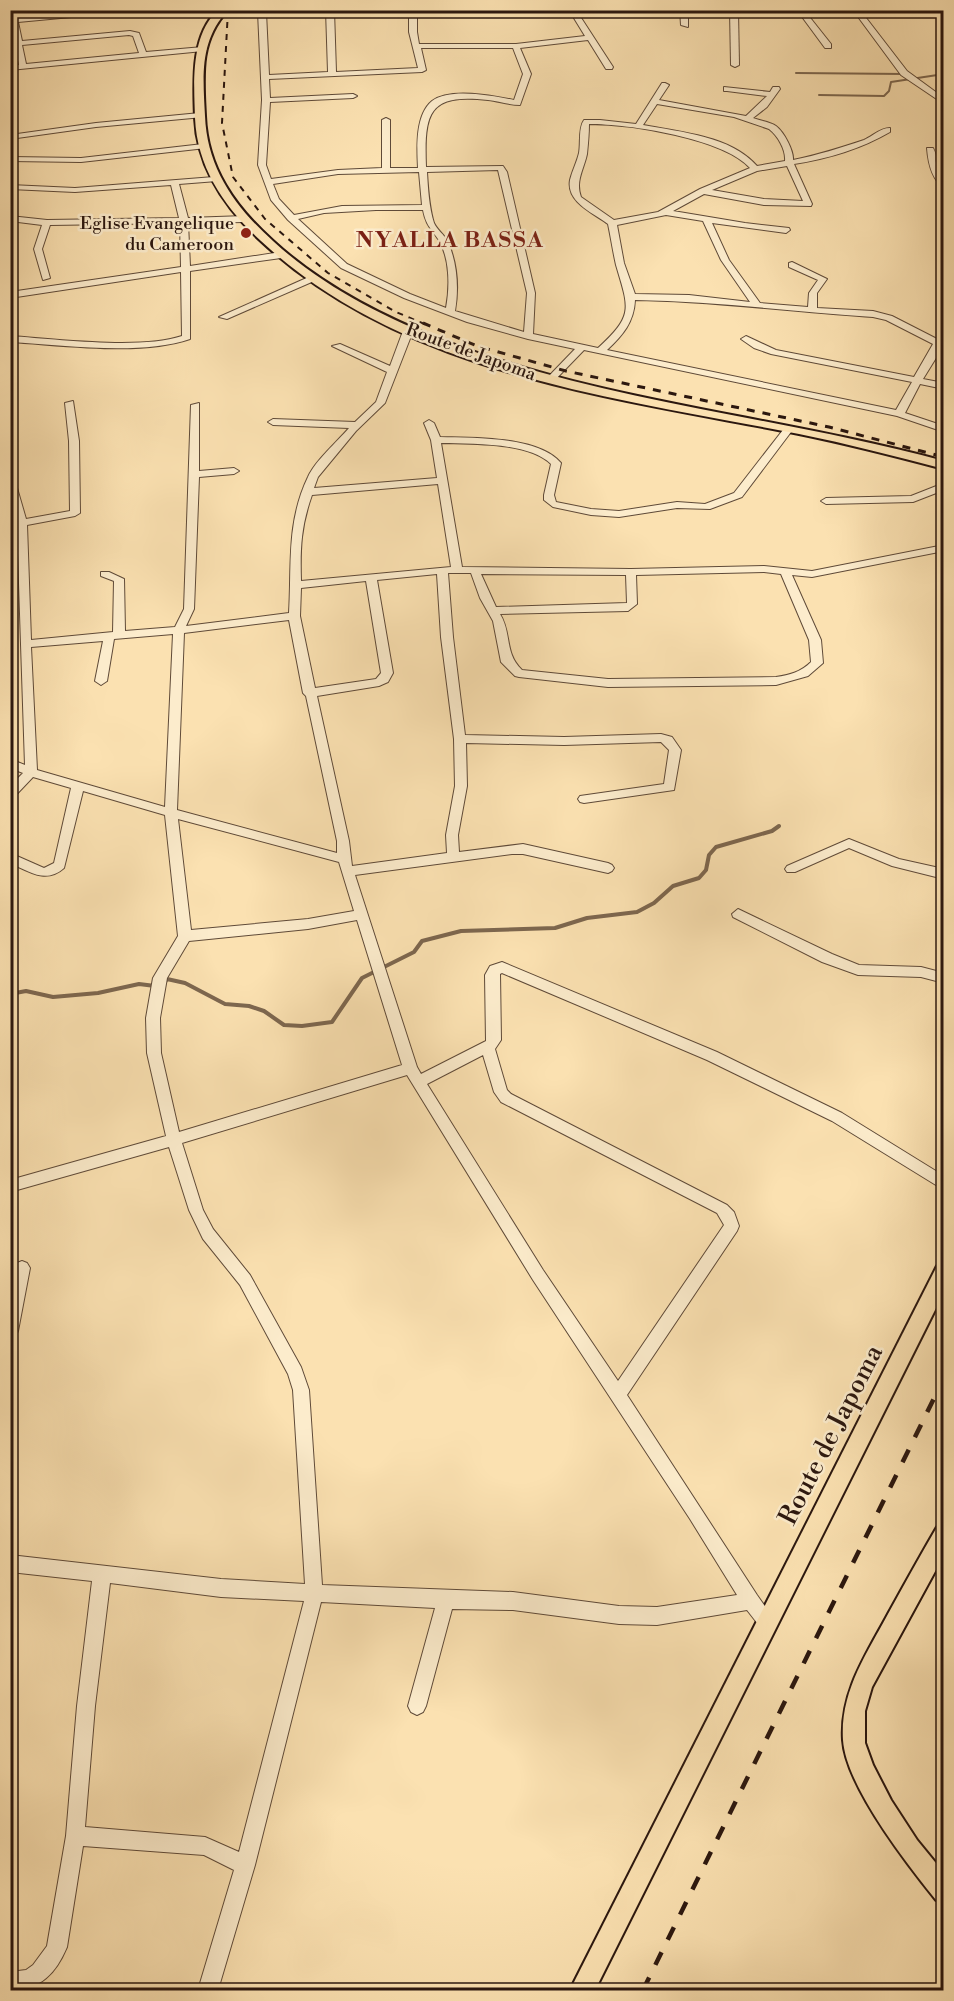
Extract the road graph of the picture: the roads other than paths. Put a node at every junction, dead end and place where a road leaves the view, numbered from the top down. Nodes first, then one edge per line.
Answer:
1 (12, 10) edge
2 (142, 10) edge
3 (276, 10) edge
4 (330, 10) edge
5 (413, 10) edge
6 (572, 10) edge
7 (684, 10) edge
8 (734, 10) edge
9 (800, 10) edge
10 (856, 10) edge
11 (260, 11) edge
12 (219, 12) edge
13 (12, 21) edge
14 (685, 25) dead end
15 (589, 38) junction
16 (15, 44) edge
17 (416, 46) junction
18 (516, 46) junction
19 (828, 46) dead end
20 (203, 49) junction
21 (143, 55) junction
22 (735, 65) dead end
23 (23, 67) junction
24 (609, 67) dead end
25 (10, 68) edge
26 (332, 75) junction
27 (264, 77) junction
28 (665, 85) dead end
29 (727, 89) dead end
30 (353, 96) dead end
31 (266, 100) junction
32 (654, 102) junction
33 (944, 102) edge
34 (200, 115) junction
35 (749, 118) junction
36 (386, 120) dead end
37 (638, 127) junction
38 (887, 130) dead end
39 (10, 137) edge
40 (203, 146) junction
41 (930, 150) dead end
42 (10, 159) edge
43 (789, 162) junction
44 (755, 169) junction
45 (386, 172) junction
46 (423, 172) junction
47 (214, 179) junction
48 (267, 182) junction
49 (175, 183) junction
50 (944, 186) edge
51 (10, 187) edge
52 (703, 191) junction
53 (428, 208) junction
54 (666, 212) junction
55 (10, 218) edge
56 (291, 218) junction
57 (244, 219) junction
58 (706, 219) junction
59 (184, 220) junction
60 (47, 223) junction
61 (612, 223) junction
62 (786, 230) dead end
63 (281, 255) junction
64 (792, 265) dead end
65 (185, 269) junction
66 (46, 278) dead end
67 (311, 279) junction
68 (10, 295) edge
69 (631, 297) junction
70 (757, 305) junction
71 (812, 310) junction
72 (450, 313) junction
73 (224, 317) dead end
74 (408, 331) junction
75 (528, 336) junction
76 (10, 339) edge
77 (746, 339) dead end
78 (942, 340) edge
79 (337, 346) dead end
80 (583, 346) junction
81 (600, 351) junction
82 (393, 371) junction
83 (550, 380) junction
84 (915, 381) junction
85 (944, 386) edge
86 (70, 403) dead end
87 (196, 405) dead end
88 (899, 414) junction
89 (273, 422) dead end
90 (429, 423) dead end
91 (357, 425) junction
92 (789, 428) junction
93 (944, 429) edge
94 (435, 440) junction
95 (944, 465) edge
96 (234, 471) dead end
97 (194, 474) junction
98 (10, 481) edge
99 (441, 481) junction
100 (944, 486) edge
101 (308, 492) junction
102 (826, 501) dead end
103 (22, 523) junction
104 (944, 548) edge
105 (458, 570) junction
106 (442, 571) junction
107 (475, 571) junction
108 (631, 572) junction
109 (785, 572) junction
110 (105, 574) dead end
111 (371, 579) junction
112 (296, 585) junction
113 (23, 593) junction
114 (10, 595) edge
115 (492, 611) junction
116 (294, 616) junction
117 (179, 629) junction
118 (114, 636) junction
119 (25, 644) junction
120 (101, 681) dead end
121 (309, 693) junction
122 (460, 739) junction
123 (10, 763) edge
124 (31, 772) junction
125 (78, 785) junction
126 (10, 794) edge
127 (584, 800) dead end
128 (171, 811) junction
129 (453, 856) junction
130 (10, 857) edge
131 (346, 865) junction
132 (608, 868) dead end
133 (791, 869) dead end
134 (944, 873) edge
135 (738, 914) dead end
136 (360, 915) junction
137 (185, 936) junction
138 (944, 978) edge
139 (488, 1049) junction
140 (410, 1068) junction
141 (419, 1082) junction
142 (174, 1140) junction
143 (944, 1184) edge
144 (10, 1186) edge
145 (22, 1268) dead end
146 (944, 1272) edge
147 (10, 1331) edge
148 (618, 1394) junction
149 (944, 1534) edge
150 (10, 1563) edge
151 (102, 1574) junction
152 (314, 1593) junction
153 (446, 1600) junction
154 (751, 1601) junction
155 (767, 1622) junction
156 (417, 1706) dead end
157 (75, 1836) junction
158 (245, 1864) junction
159 (944, 1892) edge
160 (10, 1982) edge
161 (208, 1990) edge
162 (582, 1990) edge

1 - 13 street
2 - 13 street
3 - 11 street
4 - 26 street
5 - 17 street
6 - 15 street
7 - 14 street
8 - 22 street
9 - 19 street
10 - 33 street
11 - 27 street
12 - 20 main road, Route de Japoma
13 - 16 street
15 - 18 street
15 - 24 street
16 - 21 street
16 - 23 street
17 - 18 street
17 - 26 street
18 - 46 street
20 - 21 street
20 - 34 main road, Route de Japoma
21 - 23 street
23 - 25 street
26 - 27 street
27 - 31 street
28 - 32 street
29 - 35 street
30 - 31 street
31 - 48 street
32 - 35 street
32 - 37 street
34 - 39 street
34 - 40 main road, Route de Japoma
35 - 43 street
36 - 45 street
37 - 44 street
37 - 61 street
38 - 43 street
40 - 42 street
40 - 47 main road, Route de Japoma
41 - 50 street
43 - 44 street
43 - 52 street
44 - 52 street
45 - 46 street
45 - 48 street
46 - 53 street
46 - 75 street
47 - 49 street
47 - 57 main road, Route de Japoma
48 - 56 street
49 - 51 street
49 - 59 street
52 - 54 street
53 - 56 street
53 - 72 street
54 - 58 street
54 - 61 street
55 - 60 street
56 - 72 street
57 - 59 street
57 - 63 main road, Route de Japoma
58 - 62 street
58 - 70 street
59 - 60 street
59 - 65 street
60 - 66 street
61 - 69 street
63 - 65 street
63 - 67 main road, Route de Japoma
64 - 71 street
65 - 68 street
65 - 76 street
67 - 73 street
67 - 74 main road, Route de Japoma
69 - 70 street
69 - 81 street
70 - 71 street
71 - 78 street
72 - 75 street
74 - 82 street
74 - 83 main road, Route de Japoma
75 - 80 street
77 - 84 street
78 - 84 street
79 - 82 street
80 - 81 street
80 - 83 street
81 - 88 street
82 - 91 street
83 - 92 main road, Route de Japoma
84 - 85 street
84 - 88 street
86 - 103 street
87 - 97 street
88 - 93 street
89 - 91 street
90 - 94 street
91 - 101 street
92 - 94 street
92 - 95 main road, Route de Japoma
94 - 99 street
96 - 97 street
97 - 117 street
98 - 103 street
99 - 101 street
99 - 105 street
100 - 102 street
101 - 112 street
103 - 113 street
104 - 109 street
105 - 106 street
105 - 107 street
106 - 111 street
106 - 122 street
107 - 108 street
107 - 115 street
108 - 109 street
108 - 115 street
109 - 115 street
110 - 118 street
111 - 112 street
111 - 121 street
112 - 116 street
113 - 114 street
113 - 119 street
116 - 117 street
116 - 121 street
117 - 118 street
117 - 128 street
118 - 119 street
118 - 120 street
119 - 124 street
121 - 131 street
122 - 127 street
122 - 129 street
123 - 124 street
124 - 125 street
124 - 126 street
125 - 128 street
125 - 130 street
128 - 131 street
128 - 137 street
129 - 131 street
129 - 132 street
131 - 136 street
133 - 134 street
135 - 138 street
136 - 137 street
136 - 140 street
137 - 142 street
139 - 141 street
139 - 143 street
139 - 148 street
140 - 141 street
140 - 142 street
141 - 148 street
142 - 144 street
142 - 152 street
145 - 147 street
146 - 155 main road, Route de Japoma
148 - 154 street
149 - 159 main road
150 - 151 street
151 - 152 street
151 - 157 street
152 - 153 street
152 - 158 street
153 - 154 street
153 - 156 street
154 - 155 street
155 - 162 main road, Route de Japoma
157 - 158 street
157 - 160 street
158 - 161 street

